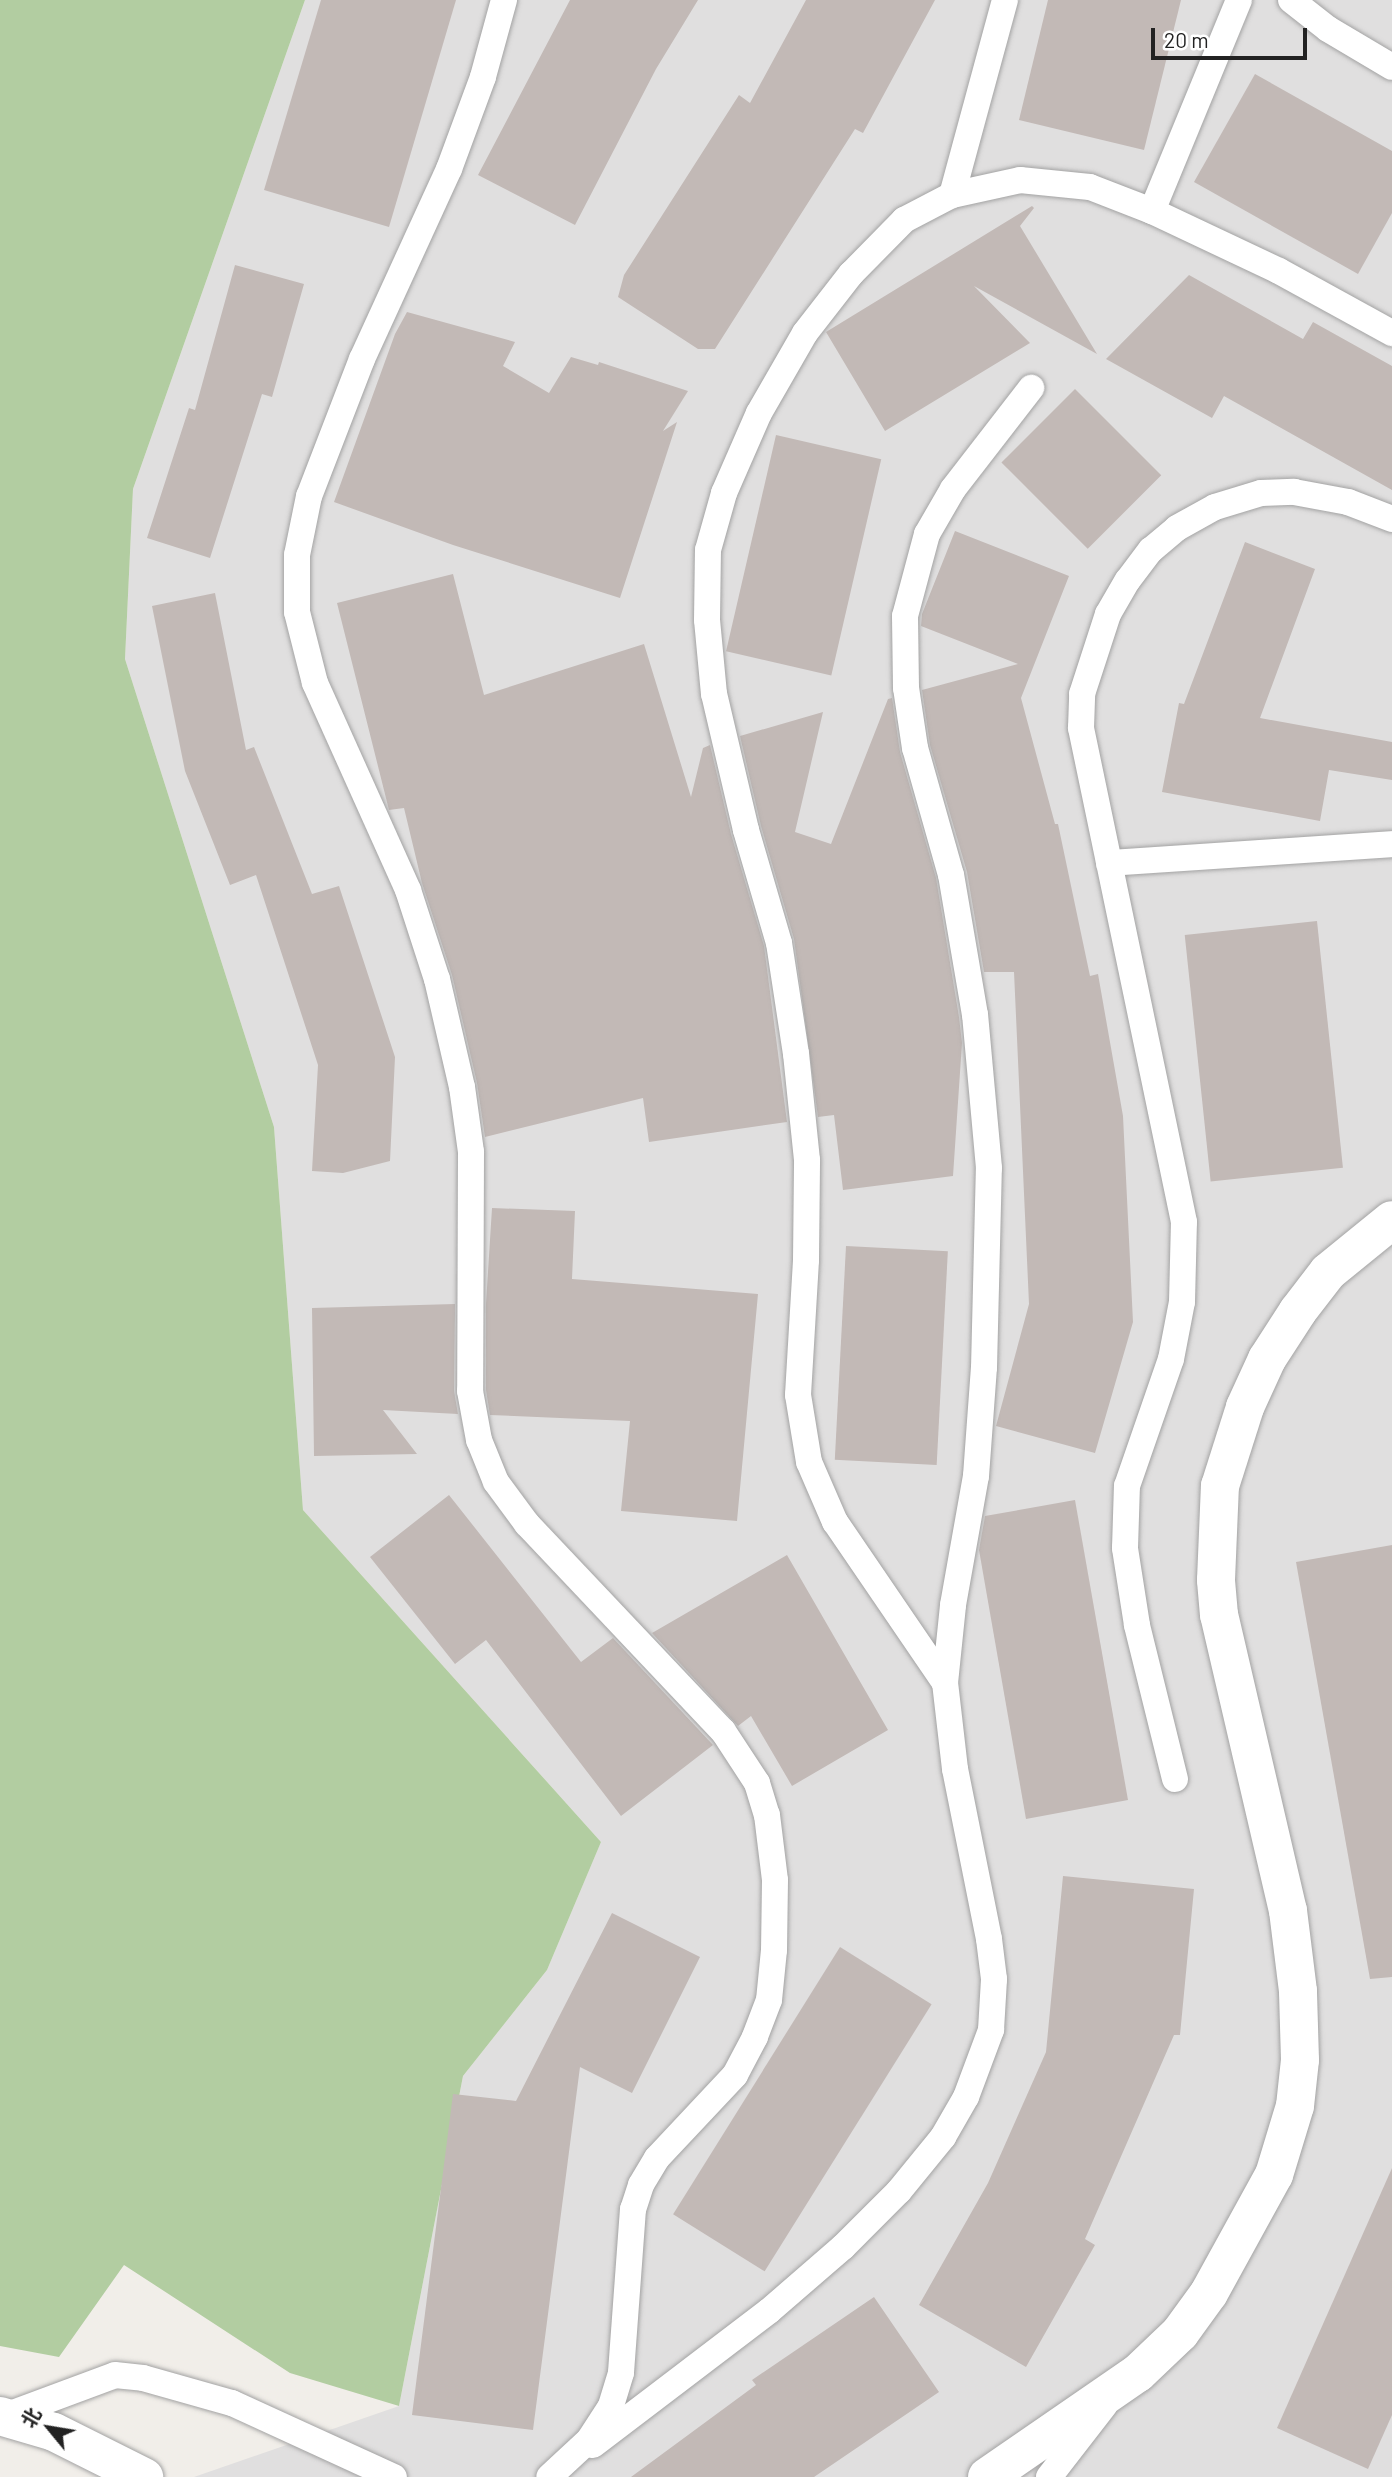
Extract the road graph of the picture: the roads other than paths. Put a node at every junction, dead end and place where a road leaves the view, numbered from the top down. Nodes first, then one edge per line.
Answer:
1 (504, 0) edge
2 (1005, 0) edge
3 (1239, 0) edge
4 (1291, 0) edge
5 (1392, 67) edge
6 (953, 195) junction
7 (1152, 211) junction
8 (1392, 332) edge
9 (1031, 388) dead end
10 (1392, 519) edge
11 (1392, 844) edge
12 (1109, 863) junction
13 (1392, 1220) edge
14 (945, 1683) junction
15 (1175, 1779) dead end
16 (1119, 2386) junction
17 (3, 2416) edge
18 (554, 2474) edge
19 (144, 2477) edge
20 (394, 2477) edge
21 (987, 2477) edge
22 (1049, 2477) edge

1 - 18 lane
2 - 6 lane
3 - 7 lane
4 - 5 lane
6 - 7 lane
6 - 14 lane
7 - 8 lane
9 - 14 lane
10 - 12 lane
11 - 12 lane
12 - 15 lane
13 - 16 street
14 - 18 lane
16 - 21 street
16 - 22 lane
17 - 19 street
17 - 20 lane

